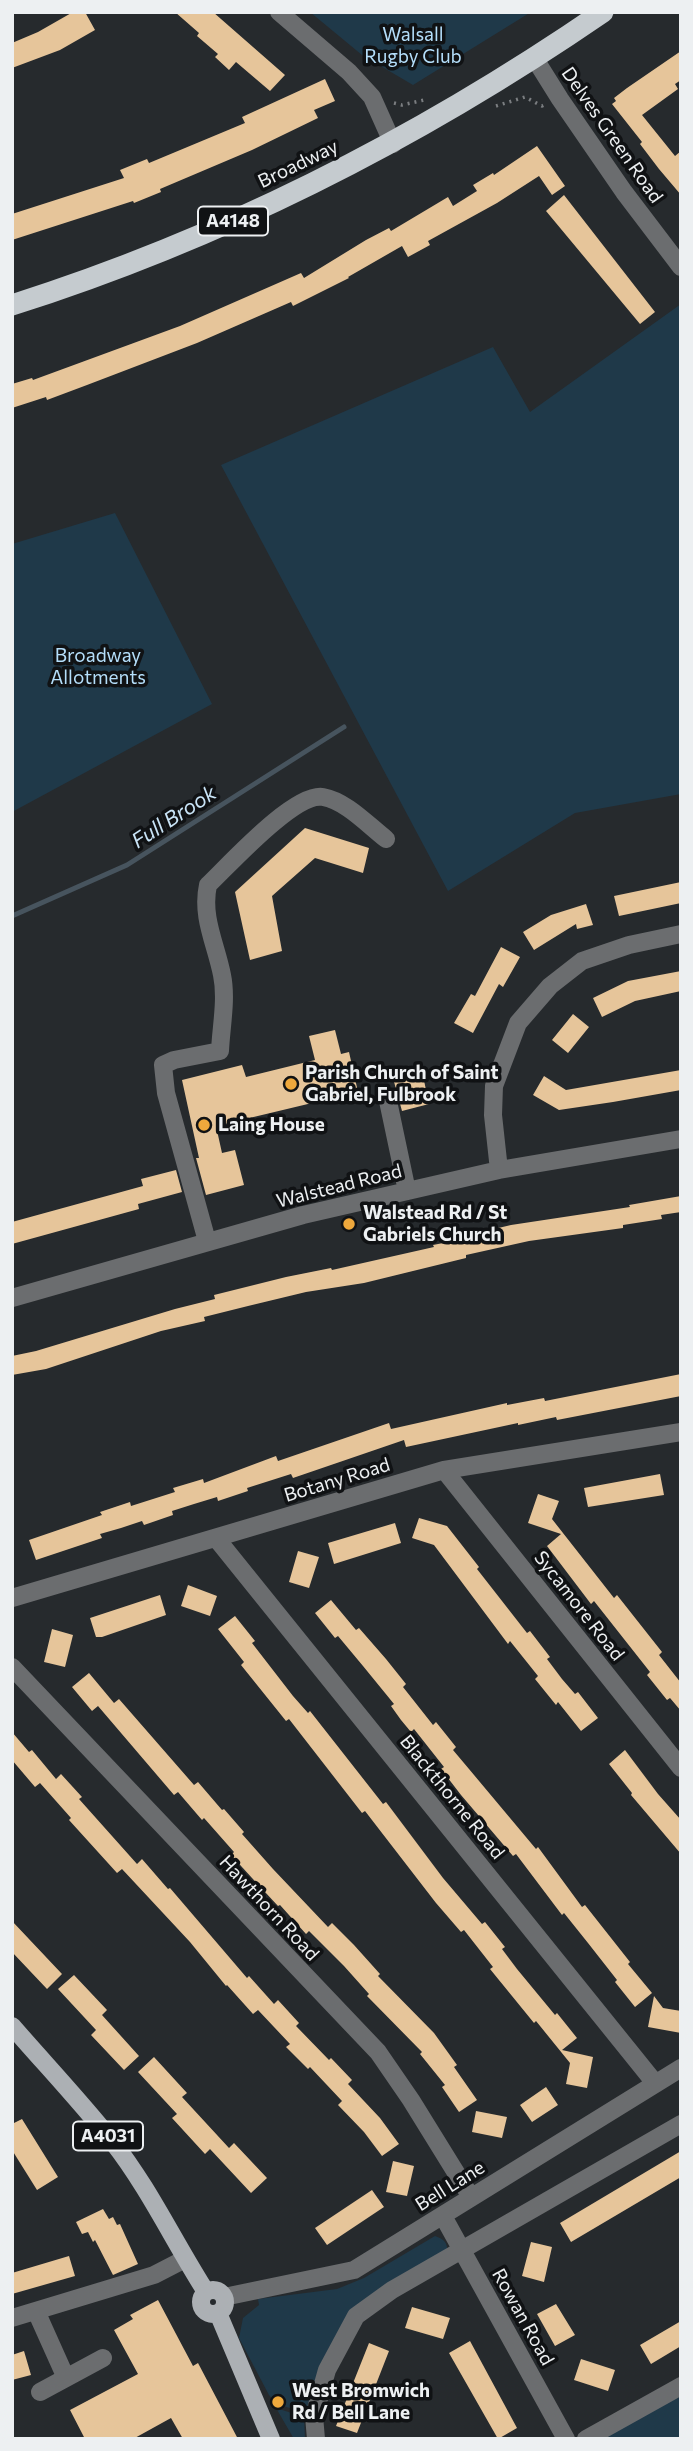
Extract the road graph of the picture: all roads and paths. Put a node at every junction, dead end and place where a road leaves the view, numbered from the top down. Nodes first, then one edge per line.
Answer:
1 (279, 12) edge
2 (603, 12) edge
3 (535, 59) junction
4 (372, 97) junction
5 (560, 99) junction
6 (439, 106) junction
7 (486, 111) dead end
8 (393, 144) junction
9 (681, 267) edge
10 (12, 305) edge
11 (386, 839) dead end
12 (681, 934) edge
13 (388, 1101) dead end
14 (681, 1139) edge
15 (499, 1170) junction
16 (407, 1191) junction
17 (207, 1241) junction
18 (12, 1298) edge
19 (681, 1432) edge
20 (444, 1470) junction
21 (216, 1538) junction
22 (12, 1598) edge
23 (12, 1667) edge
24 (681, 1768) edge
25 (12, 2026) edge
26 (681, 2068) edge
27 (655, 2083) junction
28 (681, 2124) edge
29 (471, 2197) junction
30 (443, 2216) junction
31 (463, 2250) junction
32 (185, 2259) junction
33 (221, 2305) junction
34 (36, 2311) junction
35 (12, 2318) edge
36 (103, 2358) dead end
37 (66, 2378) junction
38 (681, 2386) edge
39 (40, 2392) dead end
40 (271, 2439) edge
41 (316, 2439) edge
42 (566, 2439) edge
43 (586, 2439) edge

1 - 4 street
2 - 3 highway, A4148
3 - 5 street, Delves Green Road
3 - 6 highway, A4148
4 - 6 path
4 - 8 street
5 - 7 path
5 - 9 street, Delves Green Road
6 - 8 highway, Broadway / A4148
8 - 10 highway, Broadway / A4148
11 - 17 street
12 - 15 street
13 - 16 street
14 - 15 street, Walstead Road
15 - 16 street, Walstead Road
16 - 17 street, Walstead Road
17 - 18 street, Walstead Road
19 - 20 street, Botany Road
20 - 21 street, Botany Road
20 - 24 street, Sycamore Road
21 - 22 street, Botany Road
21 - 27 street, Blackthorne Road
23 - 29 street, Hawthorn Road
25 - 32 main road, A4031
26 - 27 street, Bell Lane
27 - 29 street, Bell Lane
28 - 31 street
29 - 30 street, Bell Lane
30 - 31 street, Rowan Road
30 - 33 street, Bell Lane
31 - 41 street
31 - 42 street, Rowan Road
32 - 33 main road, A4031
32 - 34 street
33 - 40 main road
34 - 35 street
34 - 37 street
36 - 37 street
37 - 39 street
38 - 43 street

